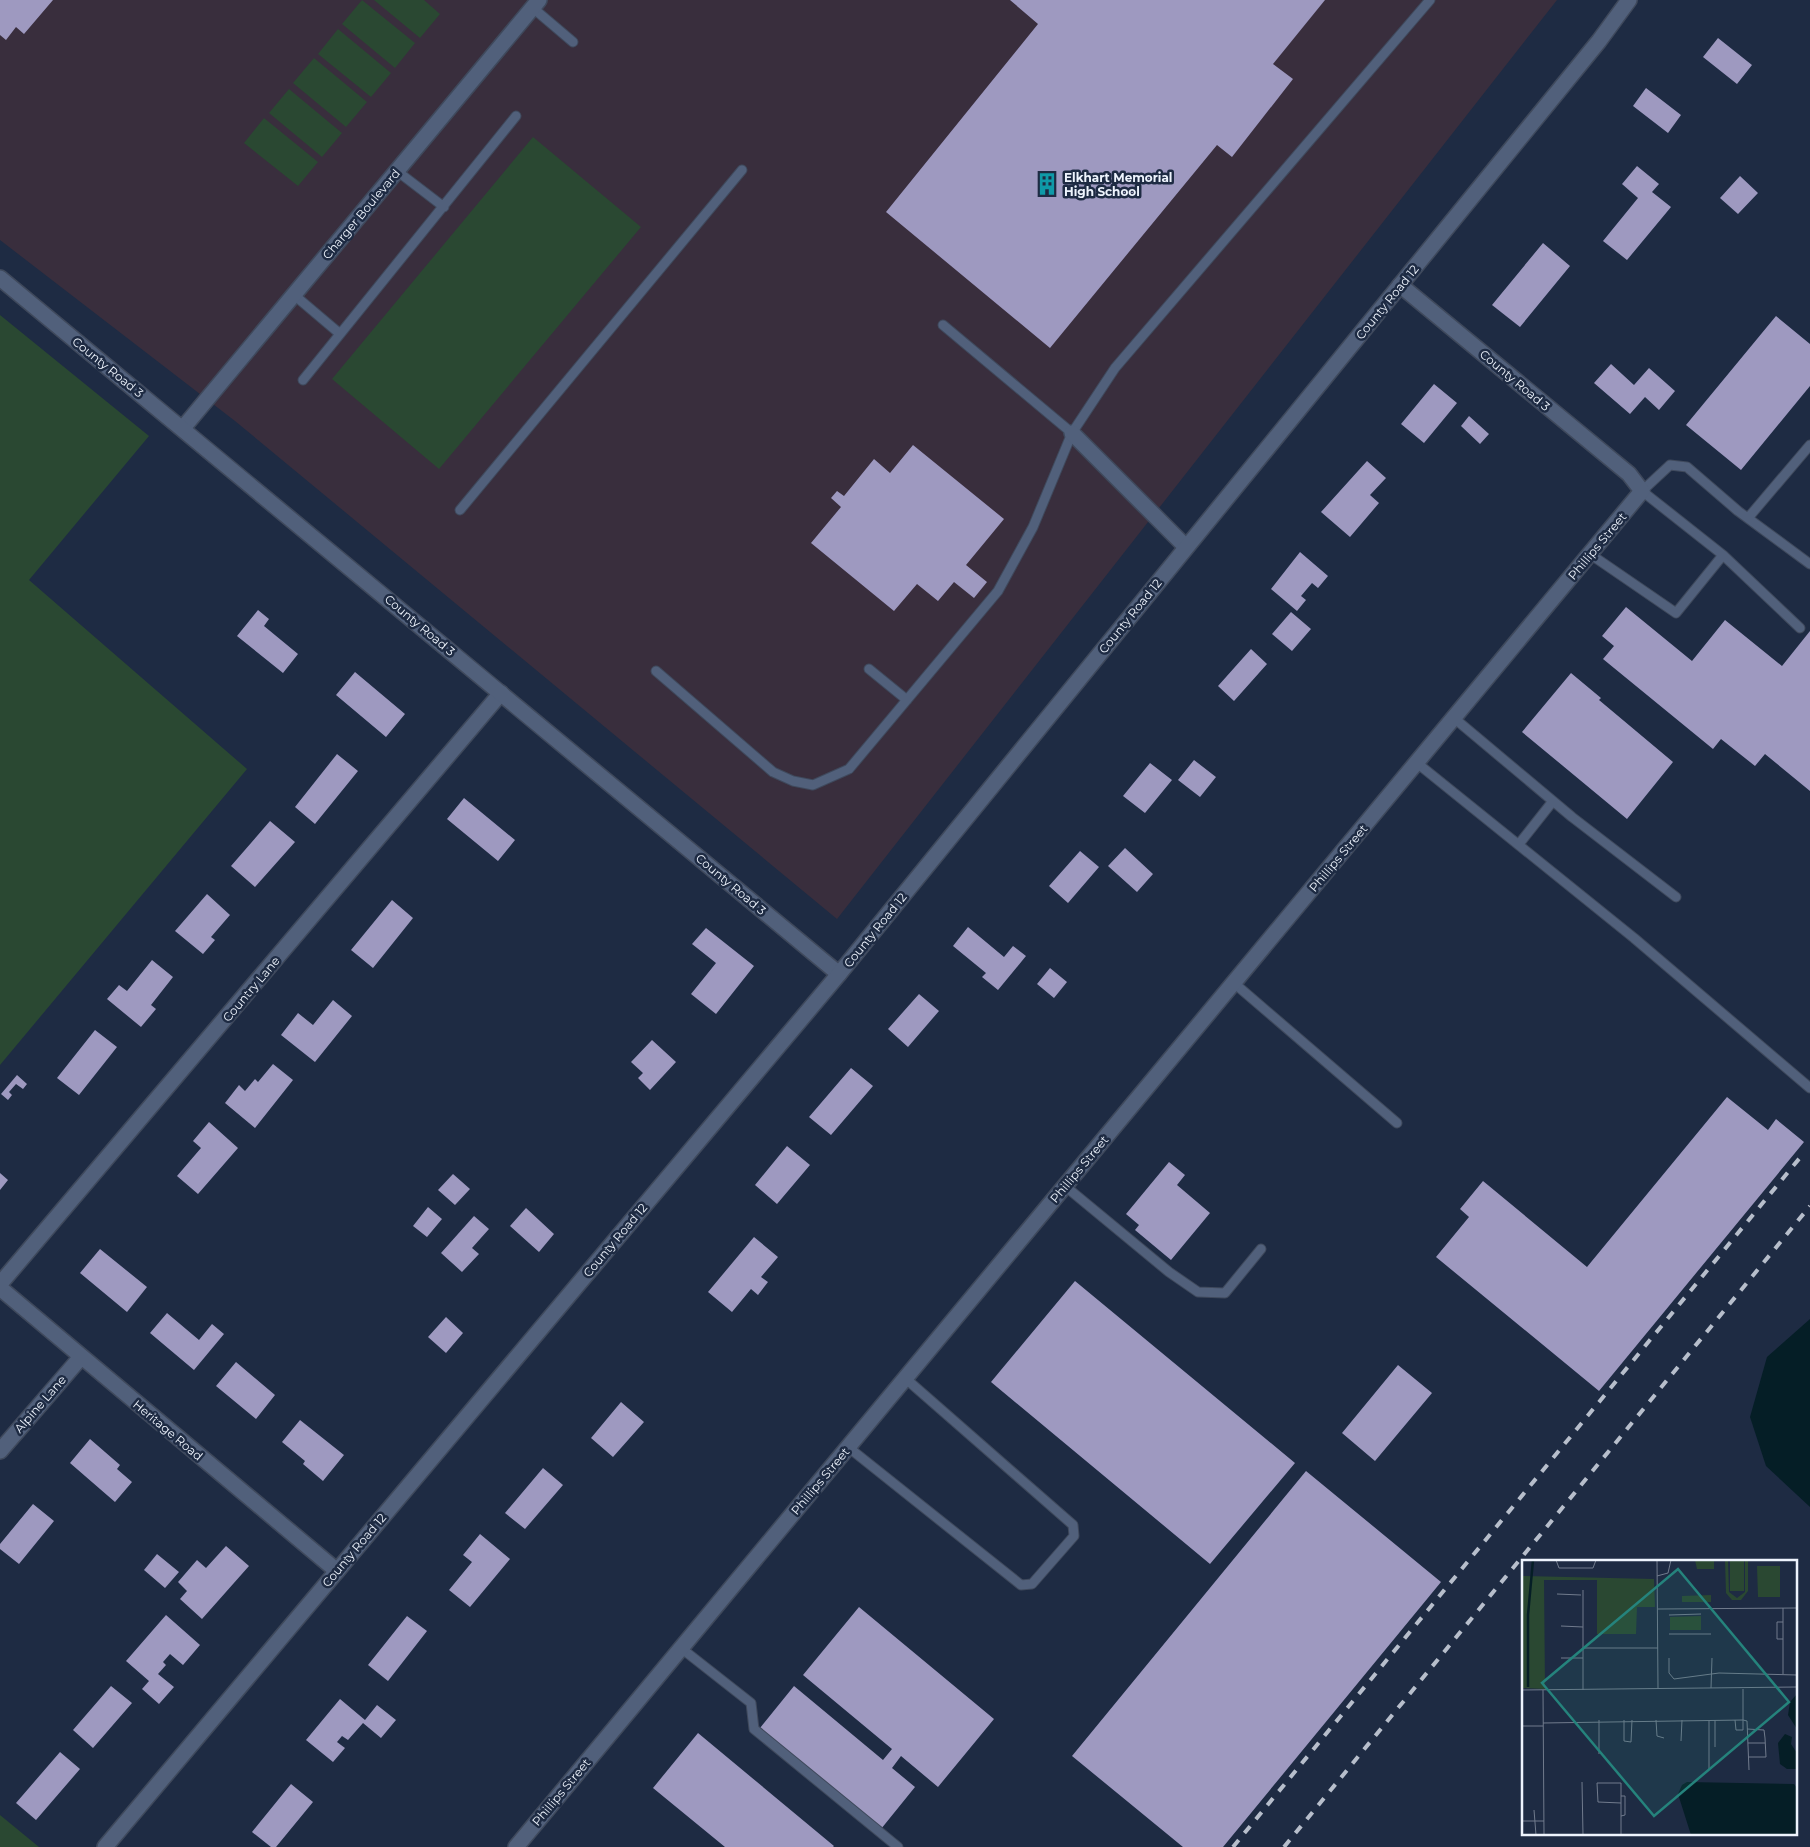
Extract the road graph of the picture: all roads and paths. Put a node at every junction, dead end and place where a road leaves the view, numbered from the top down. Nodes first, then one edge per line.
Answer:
1 (1430, 0) edge
2 (1629, 0) edge
3 (536, 4) edge
4 (573, 42) dead end
5 (516, 116) dead end
6 (742, 170) dead end
7 (396, 171) junction
8 (444, 206) junction
9 (0, 278) edge
10 (1400, 285) junction
11 (293, 294) junction
12 (943, 325) dead end
13 (339, 333) junction
14 (303, 380) dead end
15 (183, 428) junction
16 (1072, 432) junction
17 (1810, 445) edge
18 (1642, 492) junction
19 (460, 510) dead end
20 (1748, 518) junction
21 (1186, 547) junction
22 (1590, 554) junction
23 (1723, 555) junction
24 (1810, 564) edge
25 (1800, 628) dead end
26 (869, 669) dead end
27 (656, 671) dead end
28 (502, 693) junction
29 (907, 700) junction
30 (1454, 718) junction
31 (1417, 763) junction
32 (1553, 801) junction
33 (1519, 844) junction
34 (1676, 897) dead end
35 (839, 974) junction
36 (1234, 983) junction
37 (1810, 1088) edge
38 (1397, 1123) dead end
39 (1065, 1186) junction
40 (1261, 1249) dead end
41 (0, 1284) edge
42 (0, 1288) edge
43 (81, 1357) junction
44 (905, 1378) junction
45 (848, 1447) junction
46 (0, 1451) edge
47 (337, 1571) junction
48 (681, 1648) junction
49 (105, 1847) edge
50 (516, 1847) edge
51 (898, 1847) edge

1 - 16 lane
2 - 10 street, County Road 12
3 - 4 lane
3 - 7 street, Charger Boulevard
5 - 8 lane
6 - 19 lane
7 - 8 lane
7 - 11 street, Charger Boulevard
8 - 13 lane
9 - 15 street, County Road 3
10 - 18 street, County Road 3
10 - 21 street, County Road 12
11 - 13 lane
11 - 15 street, Charger Boulevard
12 - 16 lane
13 - 14 lane
15 - 28 street, County Road 3
16 - 21 street
16 - 29 lane
17 - 20 lane
18 - 20 lane, Phillips Street
18 - 22 street, Phillips Street
18 - 23 lane
20 - 24 lane, Phillips Street
21 - 35 street, County Road 12
22 - 23 lane
22 - 30 street, Phillips Street
23 - 25 lane
26 - 29 lane
27 - 29 lane
28 - 35 street, County Road 3
28 - 41 street, Country Lane
30 - 31 street, Phillips Street
30 - 32 lane
31 - 33 lane
31 - 36 street, Phillips Street
32 - 33 lane
32 - 34 lane
33 - 37 lane
35 - 47 street, County Road 12
36 - 38 lane
36 - 39 street, Phillips Street
39 - 40 lane
39 - 44 street, Phillips Street
42 - 43 street, Heritage Road
43 - 46 street, Alpine Lane
43 - 47 street, Heritage Road
44 - 45 street, Phillips Street
44 - 45 lane
45 - 48 street, Phillips Street
47 - 49 street, County Road 12
48 - 50 street, Phillips Street
48 - 51 lane

